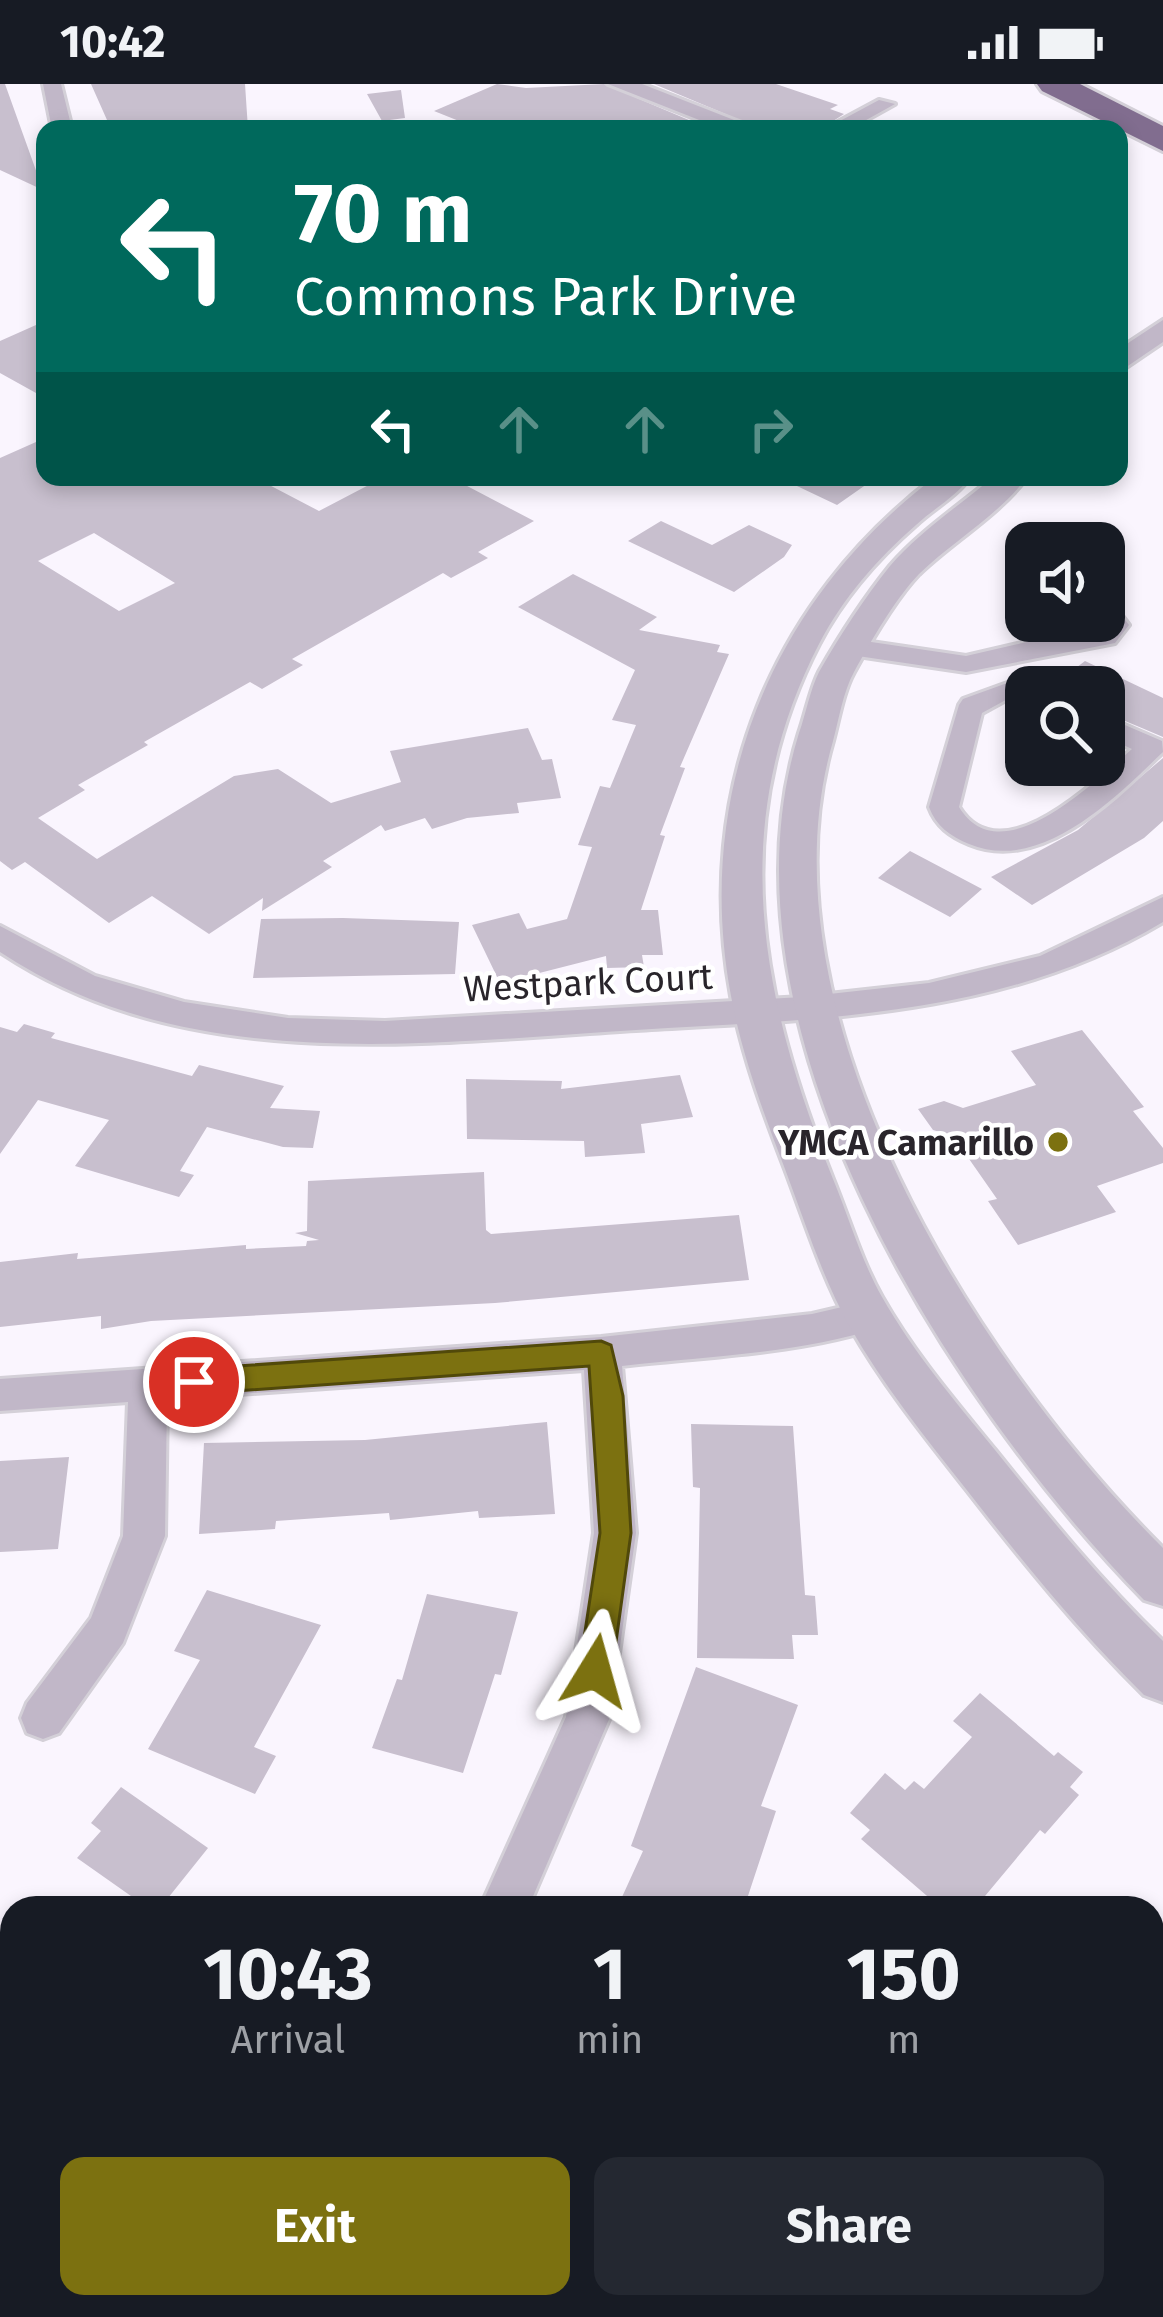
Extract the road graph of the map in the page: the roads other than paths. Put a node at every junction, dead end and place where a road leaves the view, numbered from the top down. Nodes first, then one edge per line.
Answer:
1 (52, 84) edge
2 (620, 84) edge
3 (1024, 84) edge
4 (1054, 84) edge
5 (1111, 84) edge
6 (886, 104) dead end
7 (1163, 110) edge
8 (60, 120) edge
9 (720, 120) edge
10 (853, 120) edge
11 (1079, 120) edge
12 (1124, 120) edge
13 (1128, 122) edge
14 (1163, 140) edge
15 (1128, 153) edge
16 (1163, 176) edge
17 (1154, 324) edge
18 (1128, 353) edge
19 (1163, 361) edge
20 (1128, 389) edge
21 (944, 486) edge
22 (1001, 486) edge
23 (1044, 642) edge
24 (851, 646) junction
25 (994, 660) junction
26 (1005, 674) edge
27 (1005, 695) edge
28 (1125, 735) edge
29 (1125, 770) edge
30 (1106, 786) edge
31 (1163, 908) edge
32 (7, 942) edge
33 (811, 1009) junction
34 (756, 1011) junction
35 (868, 1316) junction
36 (601, 1353) junction
37 (148, 1385) junction
38 (0, 1395) edge
39 (1163, 1582) edge
40 (1163, 1677) edge
41 (43, 1718) dead end
42 (509, 1896) edge

1 - 8 street
2 - 9 street
3 - 11 highway
4 - 12 highway
5 - 7 highway
6 - 10 street
13 - 14 highway
15 - 16 highway
17 - 18 street
19 - 20 street
21 - 34 street
22 - 24 street
23 - 25 street
24 - 25 street
24 - 33 street
25 - 26 street
27 - 30 street
28 - 29 street
31 - 33 street, Westpark Court
32 - 34 street, Westpark Court
33 - 34 street, Westpark Court
33 - 39 street
34 - 35 street
35 - 36 street
35 - 40 street
36 - 37 street
36 - 42 street
37 - 38 street
37 - 41 street

